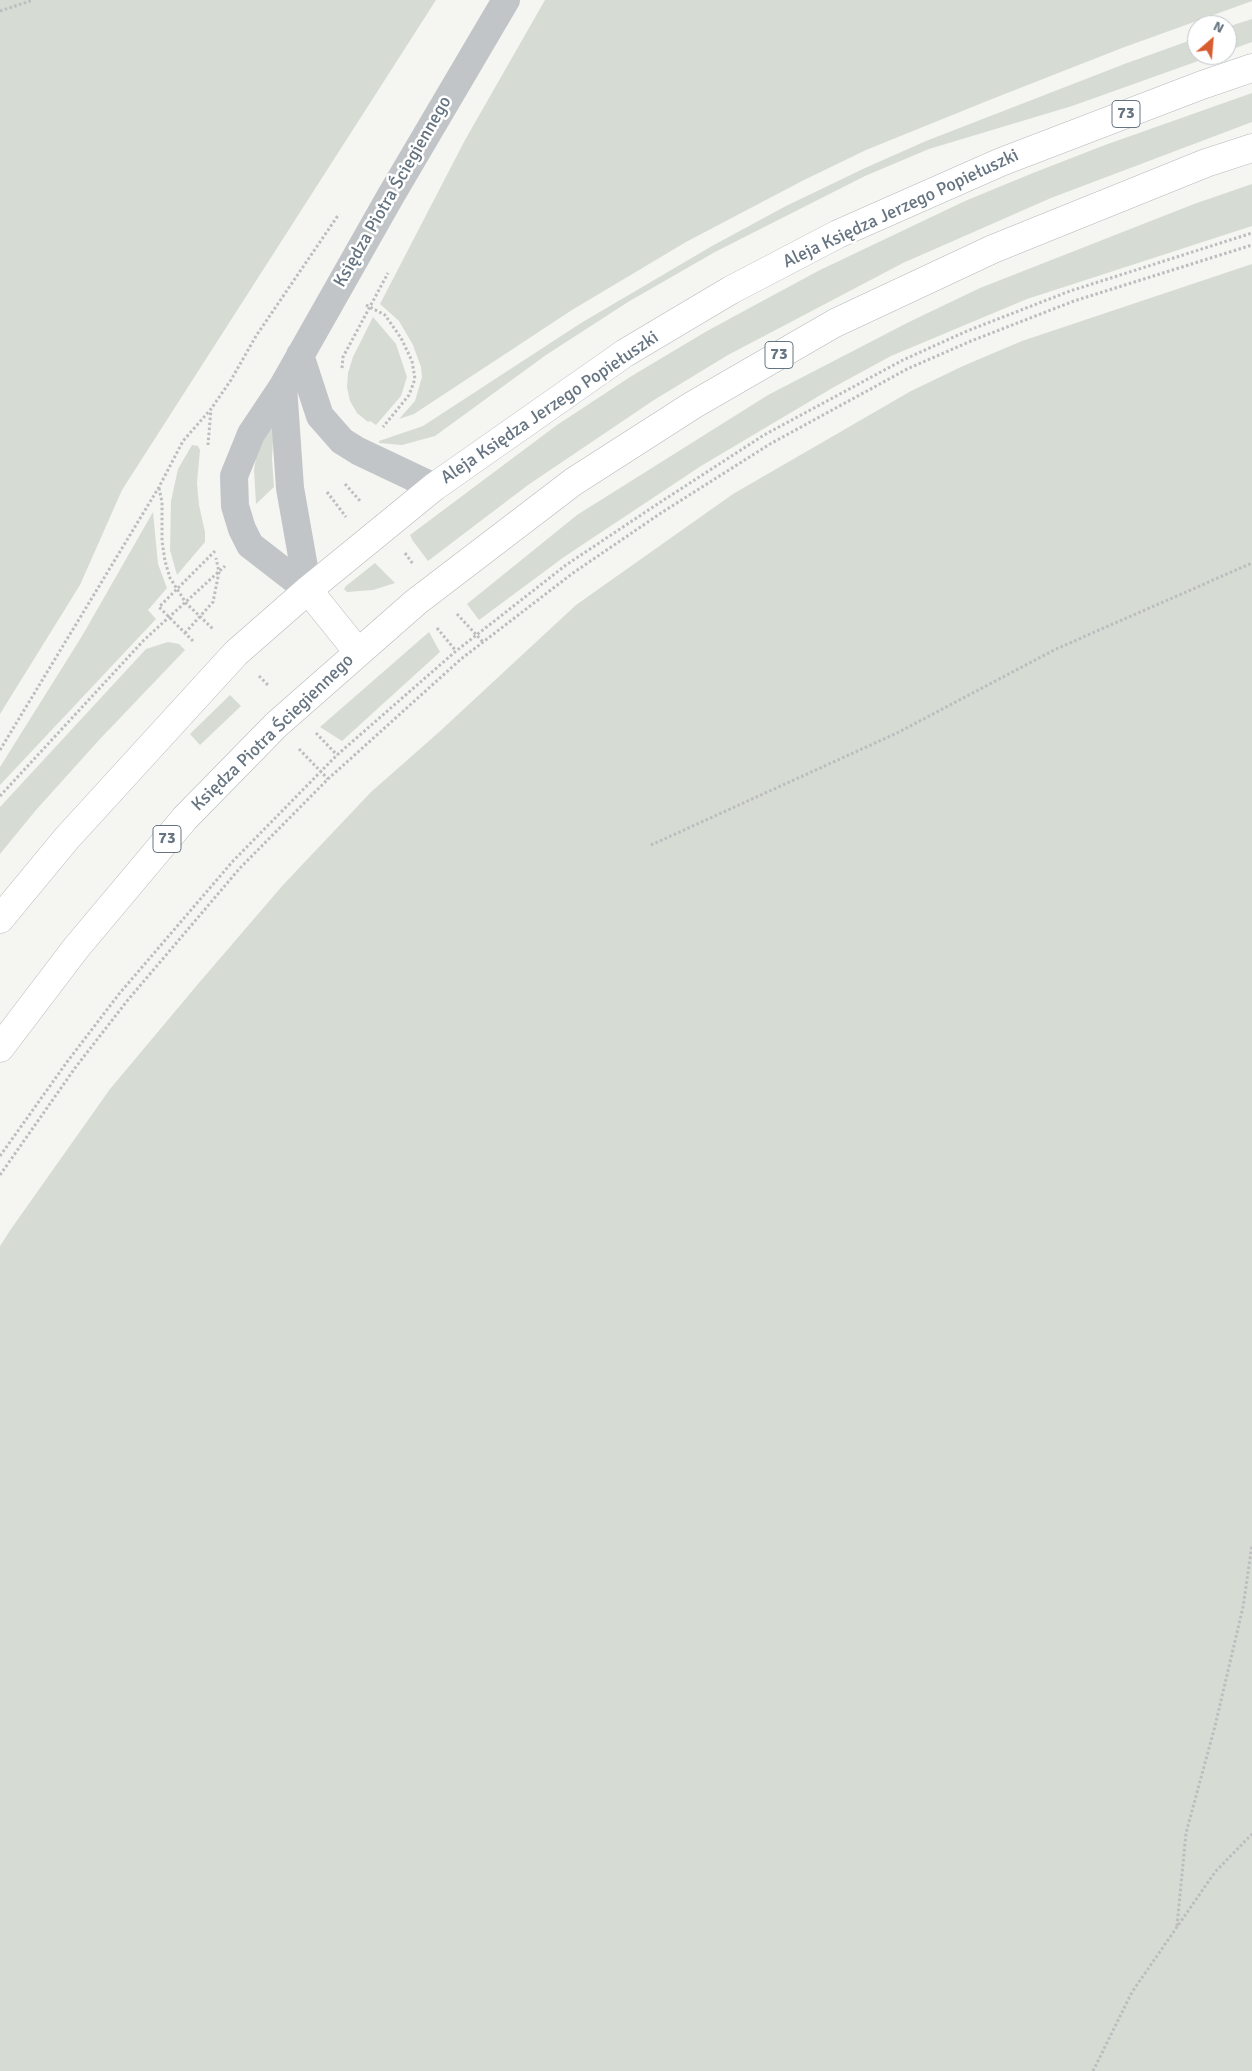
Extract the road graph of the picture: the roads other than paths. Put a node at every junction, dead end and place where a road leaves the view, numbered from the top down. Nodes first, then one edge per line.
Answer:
1 (506, 0) edge
2 (1252, 68) edge
3 (1252, 148) edge
4 (300, 355) junction
5 (283, 386) junction
6 (434, 487) junction
7 (308, 590) junction
8 (358, 652) junction
9 (0, 919) edge
10 (0, 1048) edge

1 - 4 street, Księdza Piotra Ściegiennego
2 - 6 main road, Aleja Księdza Jerzego Popiełuszki / 73
3 - 8 main road, 73
4 - 5 street, Księdza Piotra Ściegiennego
4 - 6 street
5 - 7 street
5 - 7 street, Księdza Piotra Ściegiennego
6 - 7 main road, Aleja Księdza Jerzego Popiełuszki / 73
7 - 8 main road
7 - 9 main road, 73
8 - 10 main road, Księdza Piotra Ściegiennego / 73

